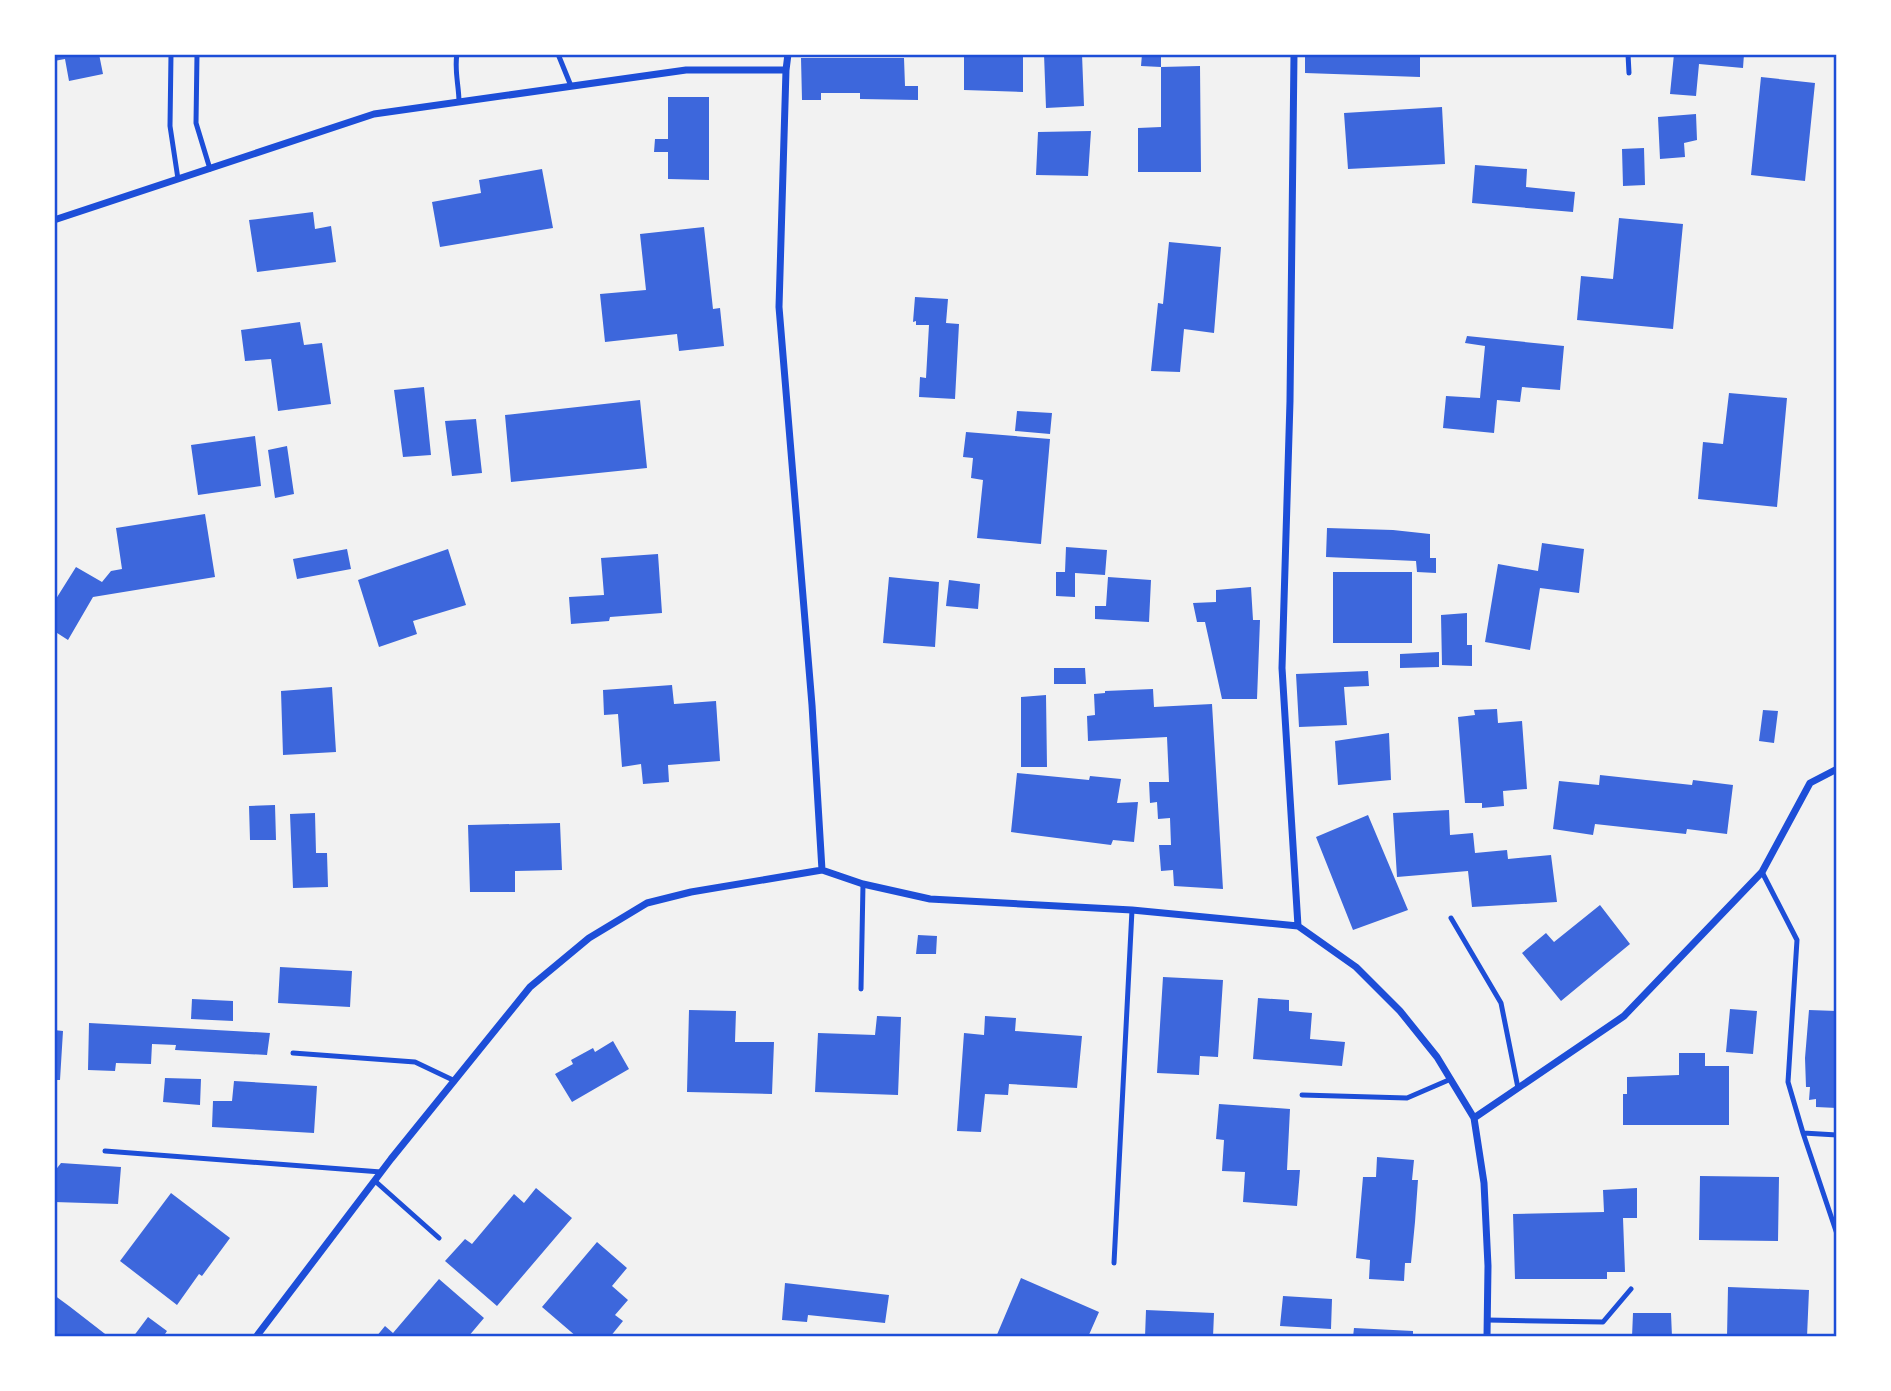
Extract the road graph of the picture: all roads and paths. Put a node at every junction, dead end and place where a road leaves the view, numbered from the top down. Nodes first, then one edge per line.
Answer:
1 (171, 54) edge
2 (197, 54) edge
3 (457, 54) edge
4 (558, 54) edge
5 (788, 54) edge
6 (1294, 54) edge
7 (1628, 54) edge
8 (786, 70) junction
9 (1629, 73) dead end
10 (571, 86) junction
11 (459, 102) junction
12 (210, 169) junction
13 (178, 180) junction
14 (54, 220) edge
15 (1837, 769) edge
16 (822, 870) junction
17 (1762, 872) junction
18 (863, 884) junction
19 (1132, 910) junction
20 (1451, 918) dead end
21 (1298, 926) junction
22 (861, 989) dead end
23 (293, 1053) dead end
24 (1451, 1079) junction
25 (455, 1081) junction
26 (1518, 1088) junction
27 (1302, 1095) dead end
28 (1474, 1118) junction
29 (1803, 1133) junction
30 (1837, 1135) edge
31 (105, 1151) dead end
32 (381, 1172) junction
33 (375, 1181) junction
34 (1837, 1234) edge
35 (439, 1238) dead end
36 (1114, 1263) dead end
37 (1631, 1289) dead end
38 (1487, 1321) junction
39 (256, 1337) edge
40 (1487, 1337) edge

1 - 13 lane
2 - 12 lane
3 - 11 lane
4 - 10 lane
5 - 8 street
6 - 21 street
7 - 9 lane
8 - 10 street
8 - 16 street
10 - 11 street
11 - 12 street
12 - 13 street
13 - 14 street
15 - 17 street
16 - 18 street
16 - 25 street
17 - 26 street
17 - 29 lane
18 - 19 street
18 - 22 lane
19 - 21 street
19 - 36 lane
20 - 26 lane
21 - 24 street
23 - 25 lane
24 - 27 lane
24 - 28 street
25 - 32 street
26 - 28 street
28 - 38 street
29 - 30 lane
29 - 34 lane
31 - 32 lane
32 - 33 street
33 - 35 lane
33 - 39 street
37 - 38 lane
38 - 40 street

